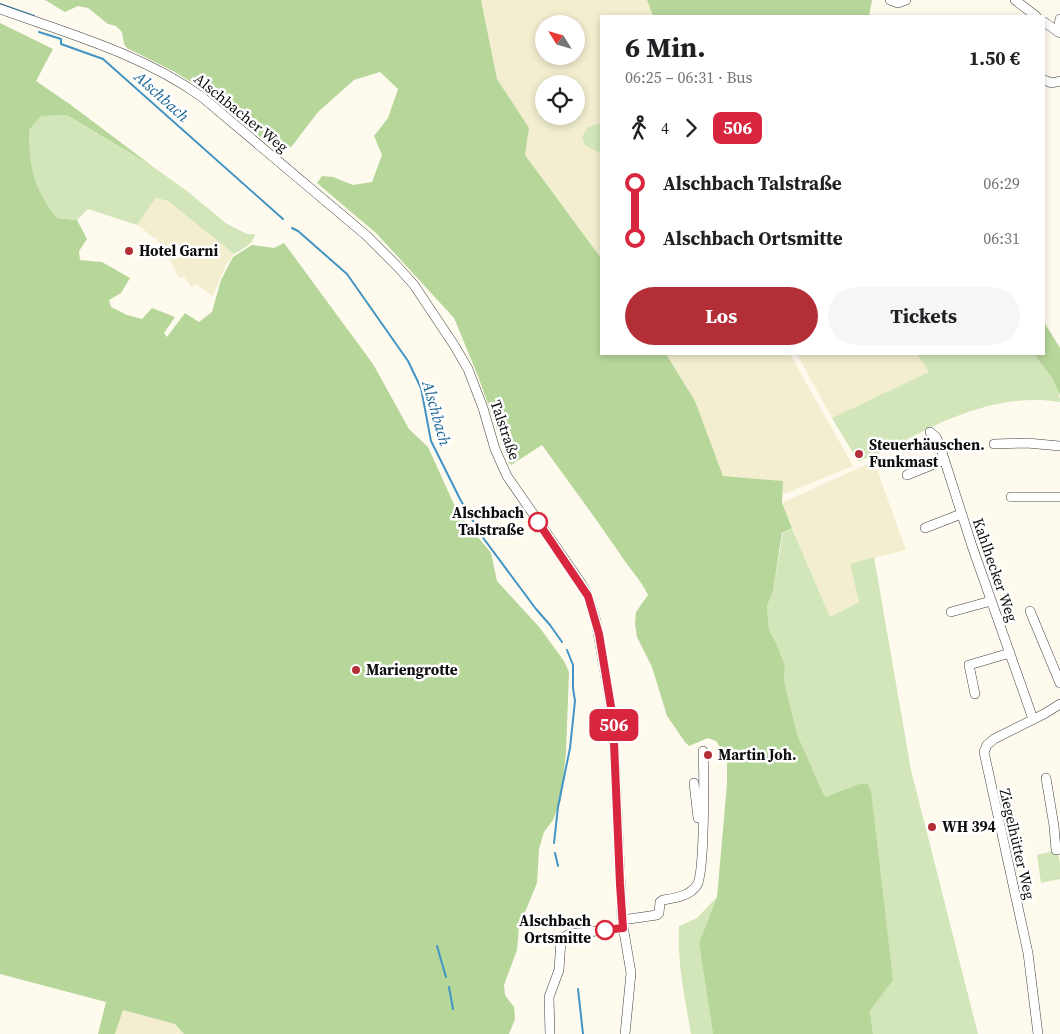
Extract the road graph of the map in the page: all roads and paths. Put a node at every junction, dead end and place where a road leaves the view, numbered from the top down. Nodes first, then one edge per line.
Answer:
1 (906, 0) edge
2 (1015, 0) edge
3 (893, 1) edge
4 (0, 9) edge
5 (1035, 15) edge
6 (1060, 18) edge
7 (1045, 23) edge
8 (1059, 32) edge
9 (1045, 80) edge
10 (1060, 81) edge
11 (342, 213) joint
12 (930, 432) dead end
13 (994, 444) dead end
14 (1060, 446) edge
15 (944, 460) junction
16 (907, 475) dead end
17 (1011, 497) dead end
18 (1060, 497) edge
19 (961, 514) junction
20 (925, 528) dead end
21 (991, 601) junction
22 (1030, 611) dead end
23 (951, 612) dead end
24 (1010, 653) junction
25 (1060, 683) edge
26 (975, 694) dead end
27 (1060, 705) edge
28 (1033, 719) junction
29 (703, 751) dead end
30 (1046, 778) dead end
31 (694, 783) dead end
32 (702, 830) junction
33 (1060, 849) edge
34 (622, 924) junction
35 (550, 1034) edge
36 (625, 1034) edge
37 (1038, 1034) edge

1 - 3 street
2 - 5 street
4 - 11 street, Alschbacher Weg
6 - 8 street
7 - 8 street
9 - 10 street
11 - 34 street, Talstraße
12 - 15 street, Kahlhecker Weg
13 - 14 street
15 - 16 street
15 - 19 street, Kahlhecker Weg
17 - 18 street
19 - 20 street
19 - 21 street, Kahlhecker Weg
21 - 23 street
21 - 24 street, Kahlhecker Weg
22 - 25 street
24 - 26 street
24 - 28 street, Kahlhecker Weg
27 - 28 street, Ziegelhütter Weg
28 - 37 street, Ziegelhütter Weg
29 - 32 street
30 - 33 street
31 - 32 street
32 - 34 street
34 - 35 street
34 - 36 street, Talstraße

